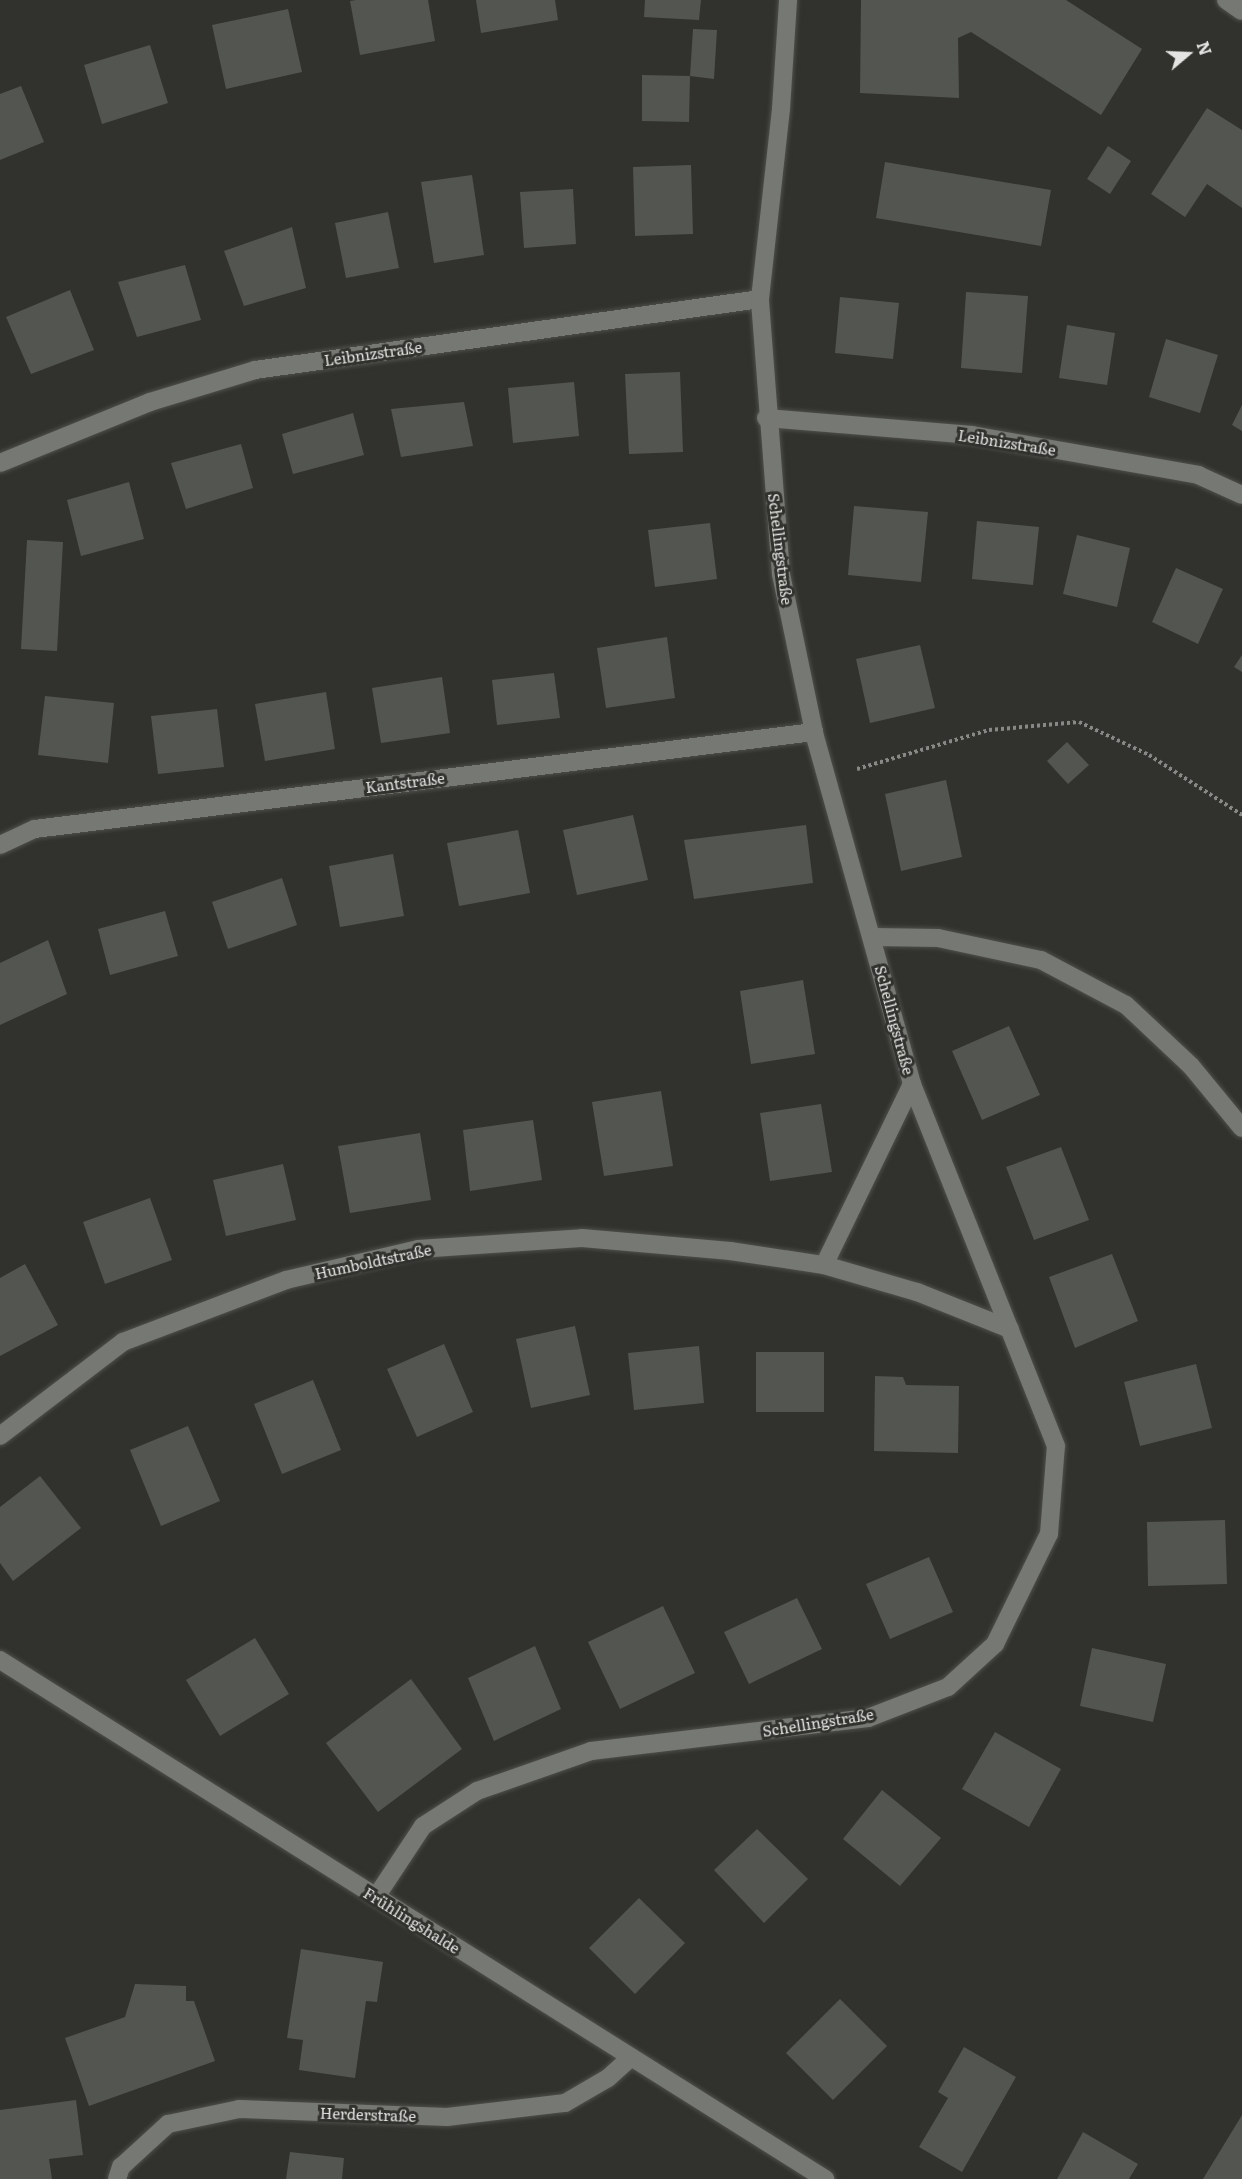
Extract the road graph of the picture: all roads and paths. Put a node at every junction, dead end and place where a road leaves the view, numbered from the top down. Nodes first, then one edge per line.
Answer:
1 (789, 0) edge
2 (1226, 0) edge
3 (1242, 11) edge
4 (760, 299) junction
5 (766, 418) junction
6 (0, 463) edge
7 (1242, 495) edge
8 (814, 732) junction
9 (828, 778) junction
10 (1242, 815) edge
11 (0, 845) edge
12 (874, 937) junction
13 (912, 1084) junction
14 (1242, 1128) edge
15 (824, 1265) junction
16 (1010, 1329) junction
17 (0, 1436) edge
18 (0, 1660) edge
19 (376, 1897) junction
20 (631, 2057) junction
21 (117, 2179) edge
22 (825, 2179) edge

1 - 4 street, Schellingstraße
2 - 3 street
4 - 5 street, Schellingstraße
4 - 6 street, Leibnizstraße
5 - 7 street, Leibnizstraße
5 - 8 street, Schellingstraße
8 - 9 street, Schellingstraße
8 - 11 street, Kantstraße
9 - 10 path
9 - 12 street, Schellingstraße
12 - 13 street, Schellingstraße
12 - 14 street
13 - 15 street, Schellingstraße
13 - 16 street, Schellingstraße
15 - 16 street
15 - 17 street, Humboldtstraße
16 - 19 street, Schellingstraße
18 - 19 street, Frühlingshalde
19 - 20 street, Frühlingshalde
20 - 21 street, Herderstraße
20 - 22 street, Frühlingshalde

